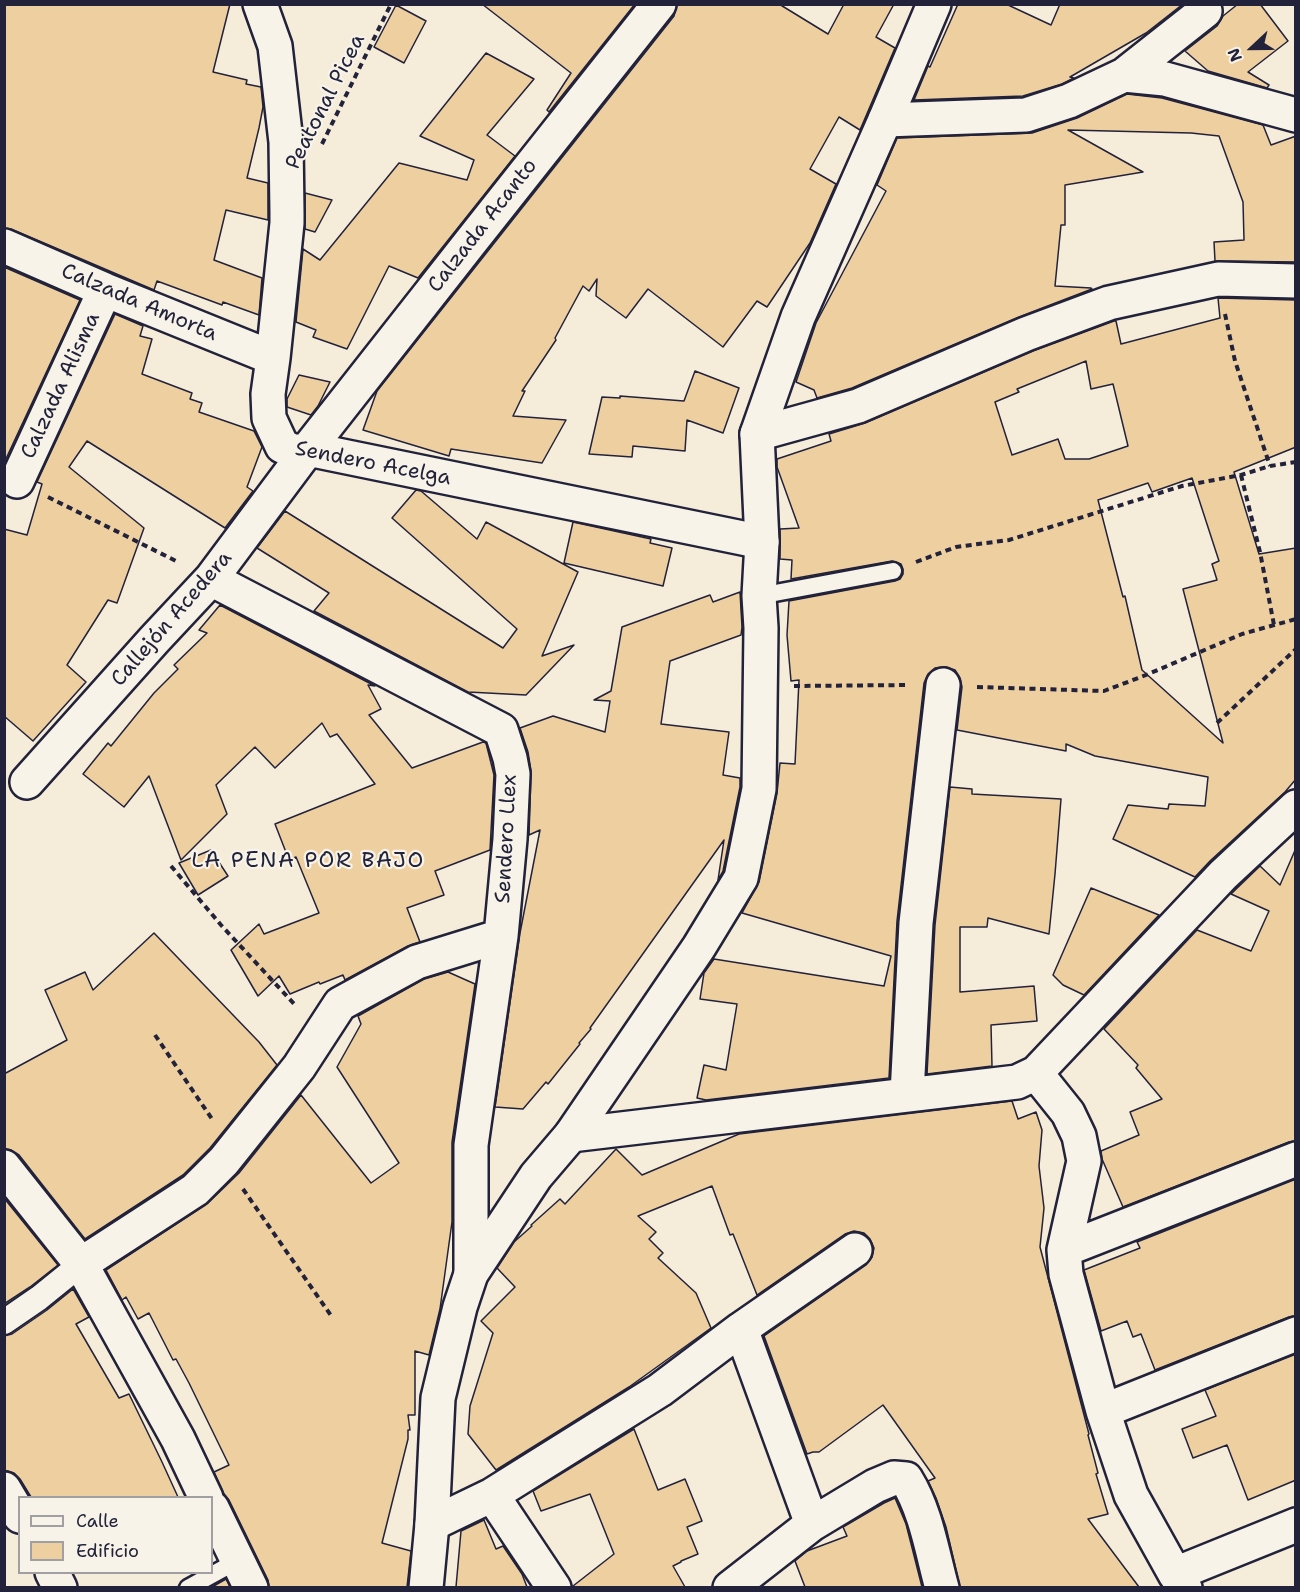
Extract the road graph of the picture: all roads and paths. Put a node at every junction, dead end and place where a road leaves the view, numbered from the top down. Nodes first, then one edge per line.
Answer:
1 (260, 4) edge
2 (391, 4) edge
3 (659, 4) edge
4 (934, 4) edge
5 (1205, 11) dead end
6 (1124, 75) junction
7 (1296, 115) edge
8 (885, 120) junction
9 (319, 151) dead end
10 (4, 246) edge
11 (1218, 279) junction
12 (1296, 281) edge
13 (105, 290) junction
14 (273, 358) junction
15 (757, 434) junction
16 (308, 449) junction
17 (1296, 462) edge
18 (1270, 466) junction
19 (1241, 475) junction
20 (17, 482) joint
21 (762, 543) junction
22 (893, 571) joint
23 (211, 579) junction
24 (759, 596) junction
25 (1296, 619) edge
26 (1274, 625) junction
27 (1296, 649) edge
28 (943, 685) junction
29 (760, 686) junction
30 (1217, 723) dead end
31 (27, 782) dead end
32 (1296, 807) edge
33 (171, 866) dead end
34 (501, 936) junction
35 (320, 1034) junction
36 (155, 1035) dead end
37 (1036, 1073) junction
38 (907, 1094) junction
39 (571, 1135) junction
40 (229, 1155) junction
41 (1296, 1159) edge
42 (4, 1167) edge
43 (855, 1250) dead end
44 (1064, 1250) junction
45 (81, 1264) junction
46 (471, 1274) junction
47 (332, 1317) dead end
48 (4, 1322) edge
49 (741, 1329) junction
50 (1296, 1334) edge
51 (1103, 1411) junction
52 (4, 1489) edge
53 (492, 1495) junction
54 (206, 1496) edge
55 (213, 1510) edge
56 (18, 1513) edge
57 (432, 1524) junction
58 (812, 1524) junction
59 (1296, 1525) edge
60 (244, 1574) edge
61 (1180, 1581) edge
62 (188, 1587) edge
63 (426, 1587) edge
64 (554, 1587) edge
65 (730, 1587) edge
66 (942, 1587) edge

1 - 14 street, Sendero Acelga
2 - 9 path, Peatonal Picea
3 - 16 street, Calzada Acanto
4 - 8 street
5 - 6 street
6 - 7 street
6 - 8 street
8 - 15 street
10 - 13 street, Calzada Amorta
11 - 12 street
11 - 15 street
11 - 18 path
13 - 14 street, Calzada Amorta
13 - 20 street, Calzada Alisma
14 - 16 street, Sendero Acelga
15 - 21 street
16 - 21 street, Sendero Acelga
16 - 23 street, Callejón Acedera
17 - 18 path
18 - 19 path
19 - 22 path
19 - 26 path
20 - 23 path
21 - 24 street
22 - 24 lane
23 - 31 street, Callejón Acedera
23 - 34 street, Sendero Llex
24 - 29 street
25 - 26 path
26 - 28 path
27 - 30 path
28 - 29 path
28 - 38 street
29 - 39 street
32 - 37 street
33 - 35 path
34 - 35 street
34 - 46 street, Sendero Llex
35 - 40 street
36 - 40 path
37 - 38 street
37 - 44 street
38 - 39 street
39 - 46 street
40 - 45 street
40 - 47 path
41 - 44 street
42 - 45 street
43 - 49 street
44 - 51 street
45 - 48 street
45 - 54 street
46 - 57 street
49 - 53 street
49 - 58 street
50 - 51 street
51 - 61 street
52 - 56 street
53 - 57 street
53 - 64 street
55 - 60 street
57 - 63 street
58 - 65 street
58 - 66 street
59 - 61 street
60 - 62 lane

